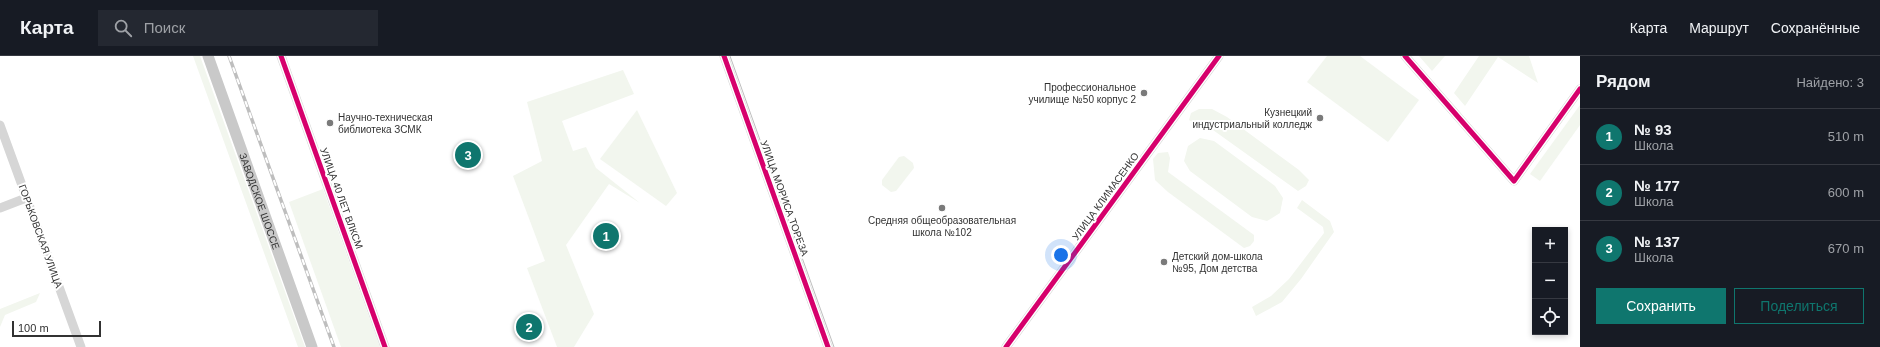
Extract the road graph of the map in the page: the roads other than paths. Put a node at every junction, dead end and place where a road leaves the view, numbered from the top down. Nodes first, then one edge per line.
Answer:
1 (208, 56) edge
2 (281, 56) edge
3 (724, 56) edge
4 (1219, 56) edge
5 (1405, 56) edge
6 (1580, 90) edge
7 (0, 125) edge
8 (26, 198) junction
9 (0, 208) edge
10 (81, 347) edge
11 (312, 347) edge
12 (385, 347) edge
13 (828, 347) edge
14 (1006, 347) edge

1 - 11 main road, ЗАВОДСКОЕ ШОССЕ
2 - 12 street, УЛИЦА 40 ЛЕТ ВЛКСМ
3 - 13 street, УЛИЦА МОРИСА ТОРЕЗА
4 - 14 street, УЛИЦА КЛИМАСЕНКО
5 - 6 street
7 - 8 street, ГОРЬКОВСКАЯ УЛИЦА
8 - 9 street
8 - 10 street, ГОРЬКОВСКАЯ УЛИЦА

